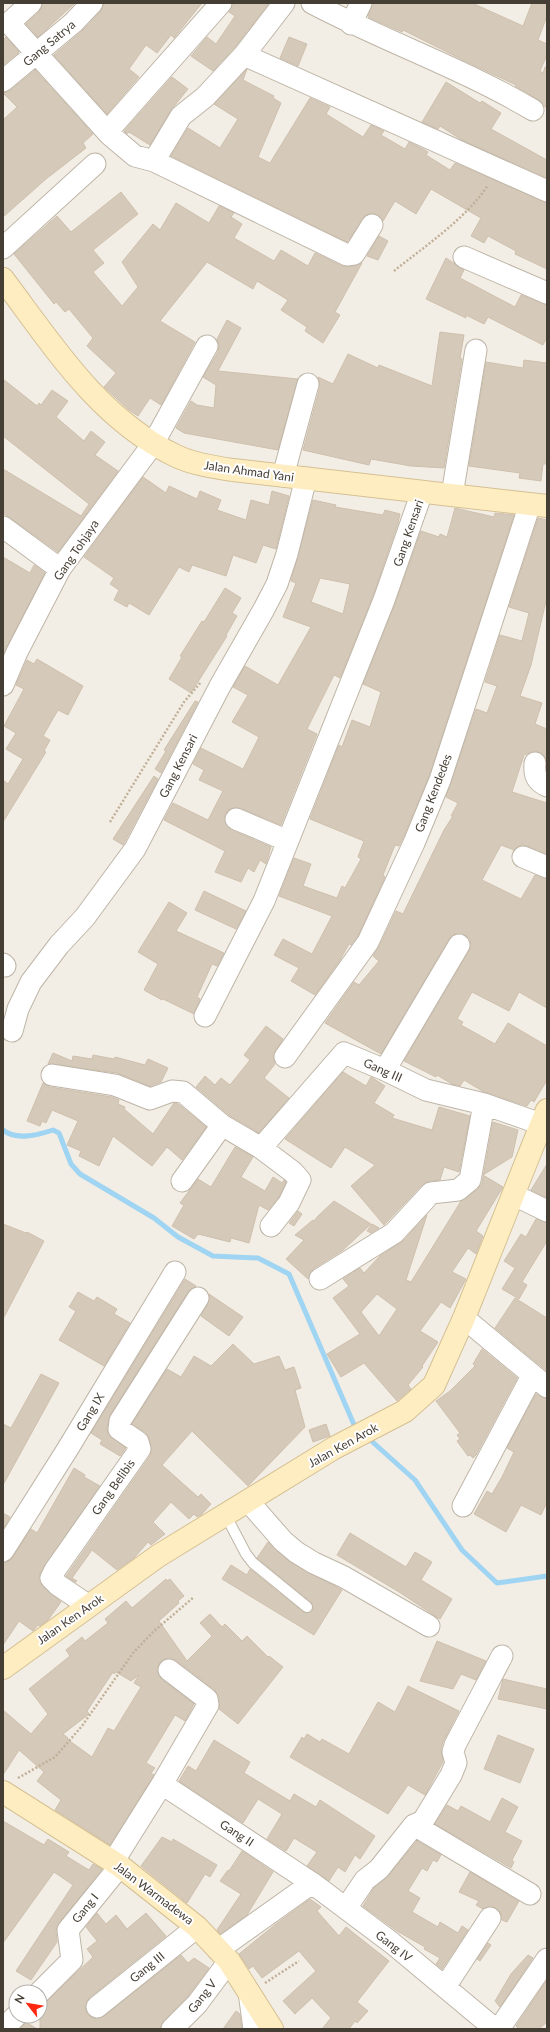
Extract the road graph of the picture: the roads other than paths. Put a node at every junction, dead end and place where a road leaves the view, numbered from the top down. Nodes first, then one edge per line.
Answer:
1 (31, 3) edge
2 (92, 3) edge
3 (221, 3) edge
4 (284, 3) edge
5 (312, 3) edge
6 (361, 3) edge
7 (6, 20) edge
8 (351, 24) junction
9 (35, 54) junction
10 (244, 55) junction
11 (3, 81) edge
12 (533, 110) dead end
13 (107, 132) junction
14 (154, 160) junction
15 (95, 164) dead end
16 (547, 191) edge
17 (372, 224) dead end
18 (3, 248) edge
19 (464, 257) dead end
20 (3, 279) edge
21 (547, 293) edge
22 (207, 346) dead end
23 (476, 350) dead end
24 (308, 384) dead end
25 (153, 444) junction
26 (282, 476) junction
27 (306, 478) junction
28 (422, 492) junction
29 (452, 495) junction
30 (538, 505) edge
31 (3, 527) edge
32 (60, 569) junction
33 (3, 685) edge
34 (535, 763) dead end
35 (547, 786) edge
36 (236, 819) dead end
37 (288, 841) junction
38 (523, 858) dead end
39 (547, 867) edge
40 (459, 945) dead end
41 (206, 1016) dead end
42 (12, 1031) dead end
43 (285, 1057) dead end
44 (385, 1070) junction
45 (52, 1075) dead end
46 (484, 1104) junction
47 (544, 1117) edge
48 (222, 1125) junction
49 (261, 1148) junction
50 (182, 1181) dead end
51 (514, 1194) junction
52 (547, 1211) edge
53 (271, 1226) dead end
54 (175, 1272) dead end
55 (320, 1279) dead end
56 (198, 1298) dead end
57 (464, 1318) junction
58 (540, 1382) edge
59 (248, 1501) junction
60 (463, 1506) dead end
61 (225, 1514) junction
62 (3, 1551) edge
63 (89, 1606) junction
64 (307, 1607) dead end
65 (429, 1626) dead end
66 (502, 1656) dead end
67 (3, 1668) edge
68 (169, 1670) dead end
69 (162, 1784) junction
70 (10, 1785) edge
71 (414, 1825) junction
72 (117, 1864) junction
73 (312, 1883) junction
74 (530, 1894) dead end
75 (346, 1908) junction
76 (490, 1918) dead end
77 (198, 1927) junction
78 (223, 1955) junction
79 (547, 1959) edge
80 (48, 1984) edge
81 (445, 1987) junction
82 (249, 1992) junction
83 (97, 2007) dead end
84 (172, 2029) edge
85 (254, 2029) edge
86 (272, 2029) edge

1 - 7 street
2 - 9 street, Gang Satrya
3 - 13 street
4 - 10 street
5 - 8 street
6 - 8 street
7 - 9 street
8 - 12 street
9 - 11 street, Gang Satrya
9 - 13 street
10 - 14 street
10 - 16 street
13 - 14 street
14 - 17 street
15 - 18 street
19 - 21 street
20 - 25 street, Jalan Ahmad Yani
22 - 25 street, Gang Tohjaya
23 - 29 street
24 - 26 street
25 - 26 street, Jalan Ahmad Yani
25 - 32 street, Gang Tohjaya
26 - 27 street, Jalan Ahmad Yani
27 - 28 street, Jalan Ahmad Yani
27 - 42 street, Gang Kensari
28 - 29 street, Jalan Ahmad Yani
28 - 37 street, Gang Kensari
29 - 30 street, Jalan Ahmad Yani
30 - 43 street, Gang Kendedes
31 - 32 street
32 - 33 street, Gang Tohjaya
34 - 35 street
36 - 37 street
37 - 41 street, Gang Kensari
38 - 39 street
40 - 44 street
44 - 46 street, Gang III
44 - 49 street, Gang III
45 - 48 street
46 - 47 street, Gang III
46 - 55 street
47 - 51 street, Jalan Ken Arok
48 - 49 street
48 - 50 street
49 - 53 street
51 - 52 street
51 - 57 street, Jalan Ken Arok
54 - 62 street, Gang IX
56 - 63 street, Gang Belibis
57 - 58 street
57 - 59 street, Jalan Ken Arok
58 - 60 street
59 - 61 street, Jalan Ken Arok
59 - 65 street
61 - 63 street, Jalan Ken Arok
61 - 64 lane
63 - 67 street, Jalan Ken Arok
66 - 71 street
68 - 69 street
69 - 72 street
69 - 73 street, Gang II
70 - 72 street, Jalan Warmadewa
71 - 74 street
71 - 75 street
72 - 77 street, Jalan Warmadewa
72 - 80 street, Gang I
73 - 75 street, Gang IV
73 - 78 street
75 - 81 street, Gang IV
76 - 81 street
77 - 78 street, Jalan Warmadewa
77 - 83 street, Gang III
78 - 82 street, Jalan Warmadewa
78 - 84 street, Gang V
79 - 81 street, Gang IV
82 - 85 street
82 - 86 street, Jalan Warmadewa

